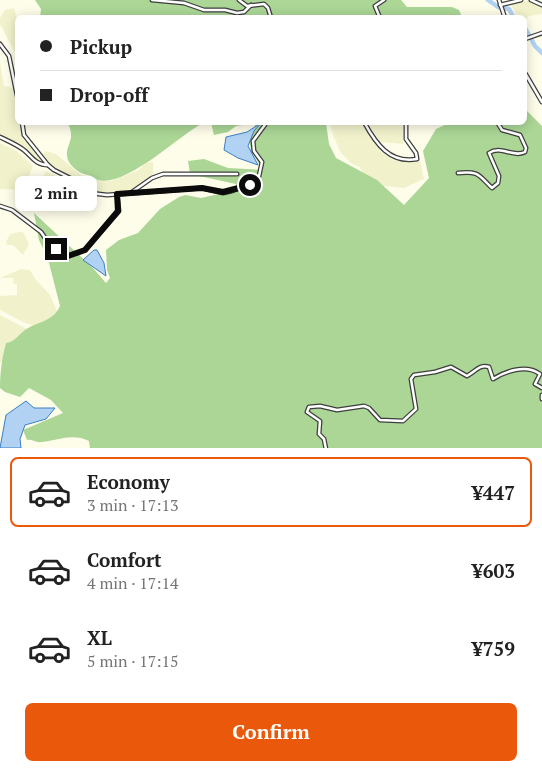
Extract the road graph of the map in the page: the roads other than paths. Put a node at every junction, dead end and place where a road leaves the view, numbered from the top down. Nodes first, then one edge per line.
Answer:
1 (152, 0) edge
2 (239, 0) edge
3 (384, 0) edge
4 (499, 0) edge
5 (522, 0) edge
6 (530, 0) edge
7 (263, 2) edge
8 (252, 5) junction
9 (500, 5) junction
10 (542, 5) edge
11 (270, 15) edge
12 (379, 15) edge
13 (504, 15) edge
14 (542, 33) edge
15 (527, 39) edge
16 (0, 44) edge
17 (527, 76) edge
18 (15, 85) edge
19 (542, 102) edge
20 (22, 125) edge
21 (265, 125) edge
22 (366, 125) edge
23 (406, 125) edge
24 (498, 125) edge
25 (0, 137) edge
26 (48, 164) junction
27 (458, 173) dead end
28 (237, 174) dead end
29 (131, 193) junction
30 (117, 194) junction
31 (0, 206) edge
32 (542, 388) edge
33 (326, 448) edge

1 - 8 street
2 - 8 street
3 - 12 street
4 - 9 street
5 - 9 street
6 - 10 street
7 - 8 street
7 - 11 street
9 - 13 street
14 - 15 street
16 - 18 street
17 - 19 street
20 - 26 street
21 - 29 street
22 - 23 street
24 - 27 street
25 - 26 street
26 - 30 street
28 - 29 street
29 - 30 street
30 - 31 street
32 - 33 street

